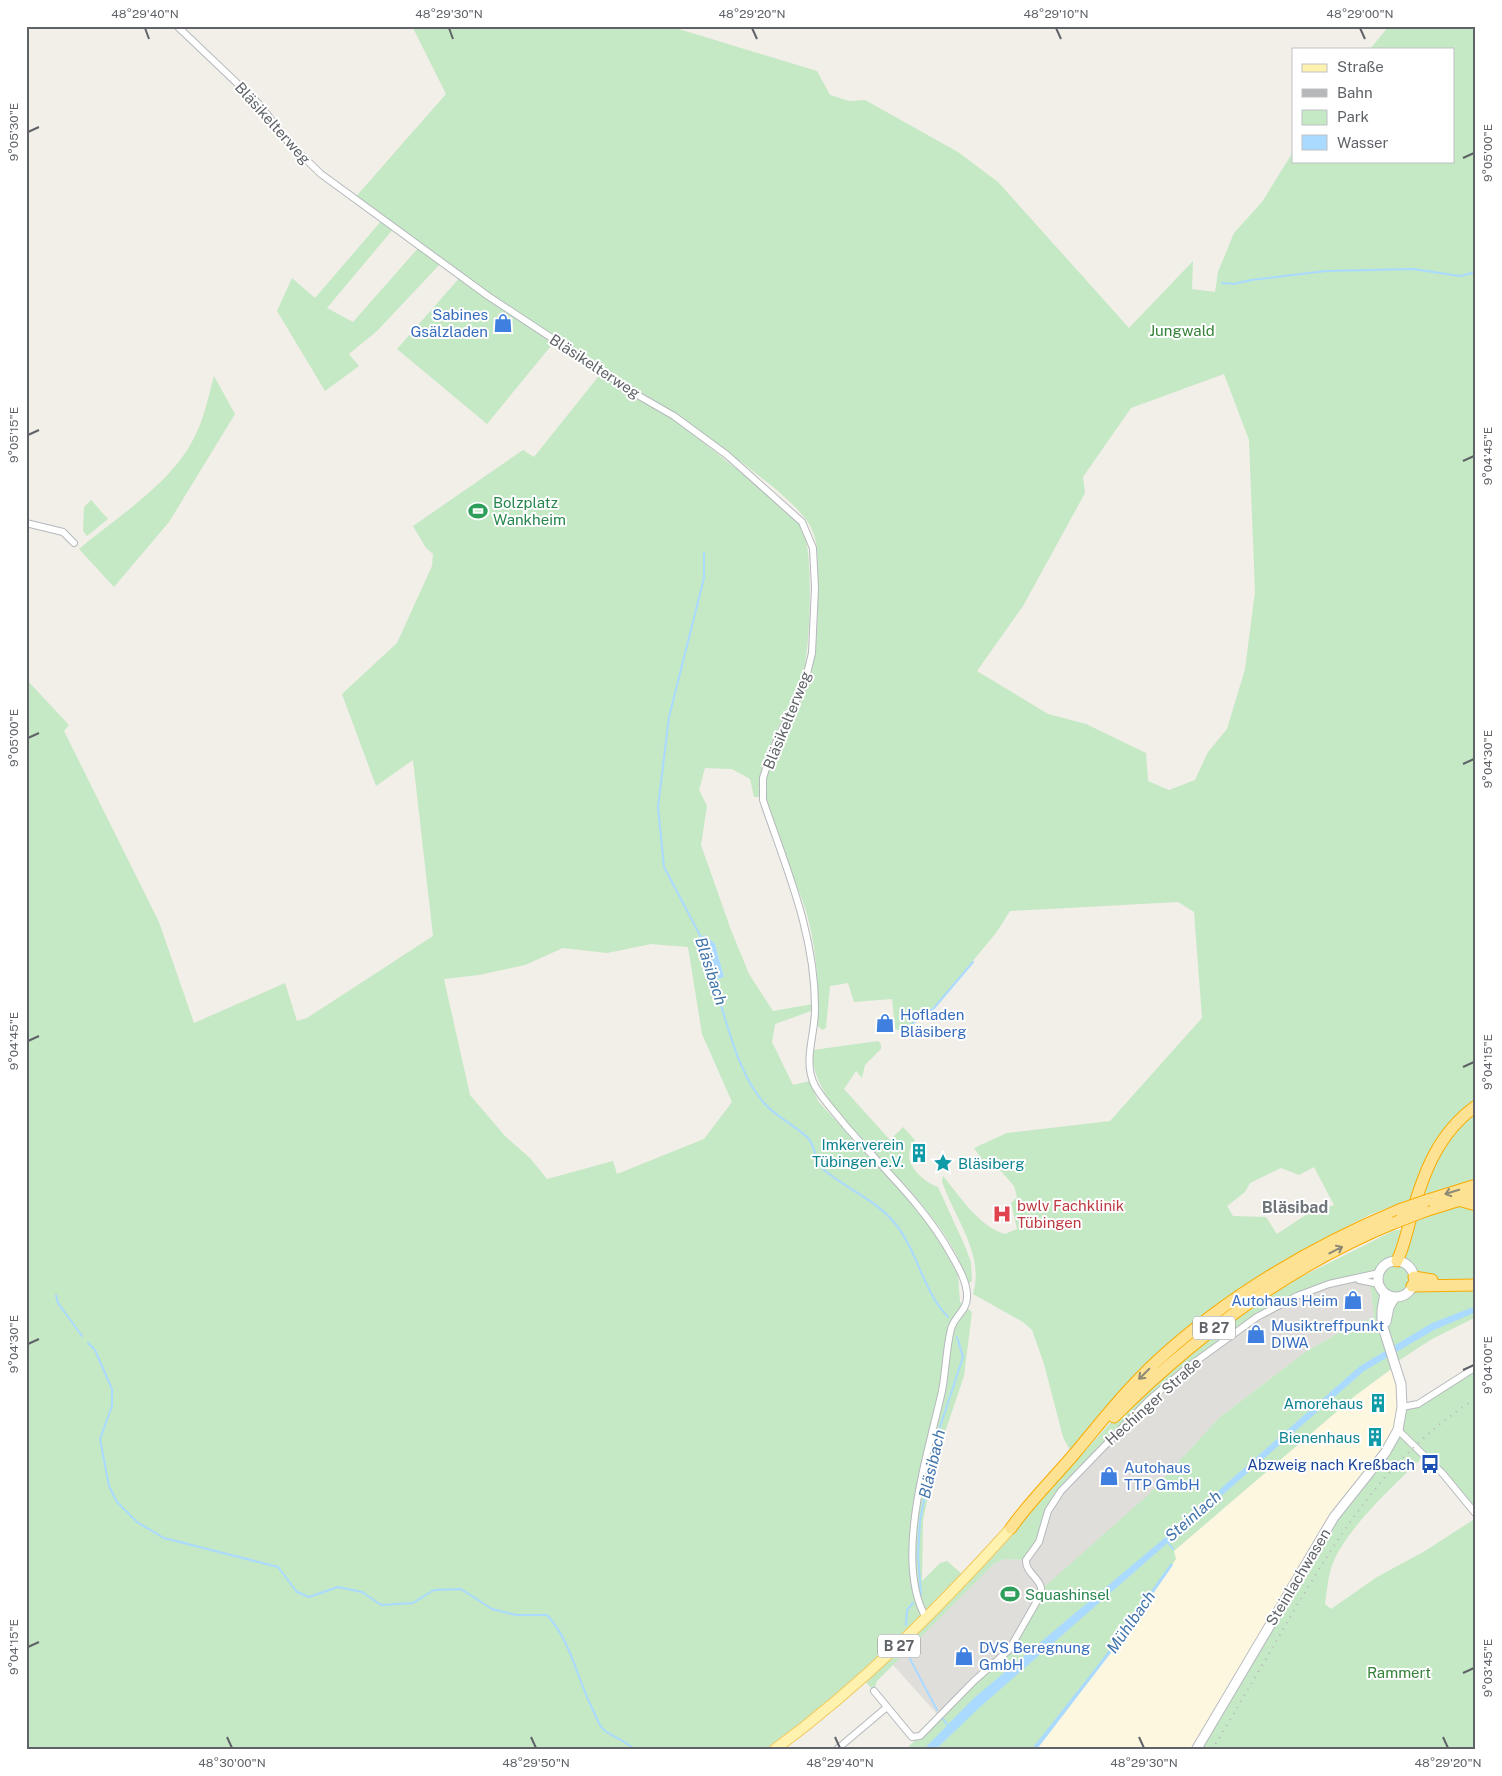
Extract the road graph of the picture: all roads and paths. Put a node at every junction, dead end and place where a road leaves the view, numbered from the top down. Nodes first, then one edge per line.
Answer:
1 (177, 26) edge
2 (26, 524) edge
3 (74, 544) dead end
4 (1476, 1106) edge
5 (1476, 1110) edge
6 (1476, 1184) edge
7 (1476, 1195) edge
8 (1458, 1200) junction
9 (1476, 1205) edge
10 (1402, 1262) junction
11 (1378, 1273) junction
12 (1357, 1279) junction
13 (1476, 1281) edge
14 (1413, 1282) junction
15 (1379, 1284) junction
16 (1476, 1285) edge
17 (1385, 1293) junction
18 (1395, 1297) junction
19 (1387, 1336) junction
20 (1476, 1367) edge
21 (1402, 1407) junction
22 (1398, 1430) junction
23 (1476, 1514) edge
24 (1011, 1528) junction
25 (926, 1618) junction
26 (874, 1691) dead end
27 (887, 1706) junction
28 (774, 1750) edge
29 (836, 1750) edge
30 (1196, 1750) edge

1 - 25 street, Bläsikelterweg
2 - 3 street
4 - 10 highway
5 - 10 highway
6 -> 24 highway, B 27, bridge
7 - 8 highway, B 27
8 - 9 highway
24 -> 8 highway, B 27, bridge
10 - 11 street
10 - 14 street
11 - 12 street, Hechinger Straße
11 - 15 street
12 - 15 street, Hechinger Straße
12 - 27 street, Hechinger Straße
13 - 14 highway
14 - 16 highway
14 - 18 street
15 - 17 street
17 - 18 street
17 - 19 street, Steinlachwasen
18 - 19 street, Steinlachwasen
19 - 21 street, Steinlachwasen
20 - 21 street
21 - 22 street, Steinlachwasen
22 - 23 street
22 - 30 street, Steinlachwasen
24 - 25 main road, B 27
25 - 28 main road, B 27
26 - 27 street
27 - 29 street

